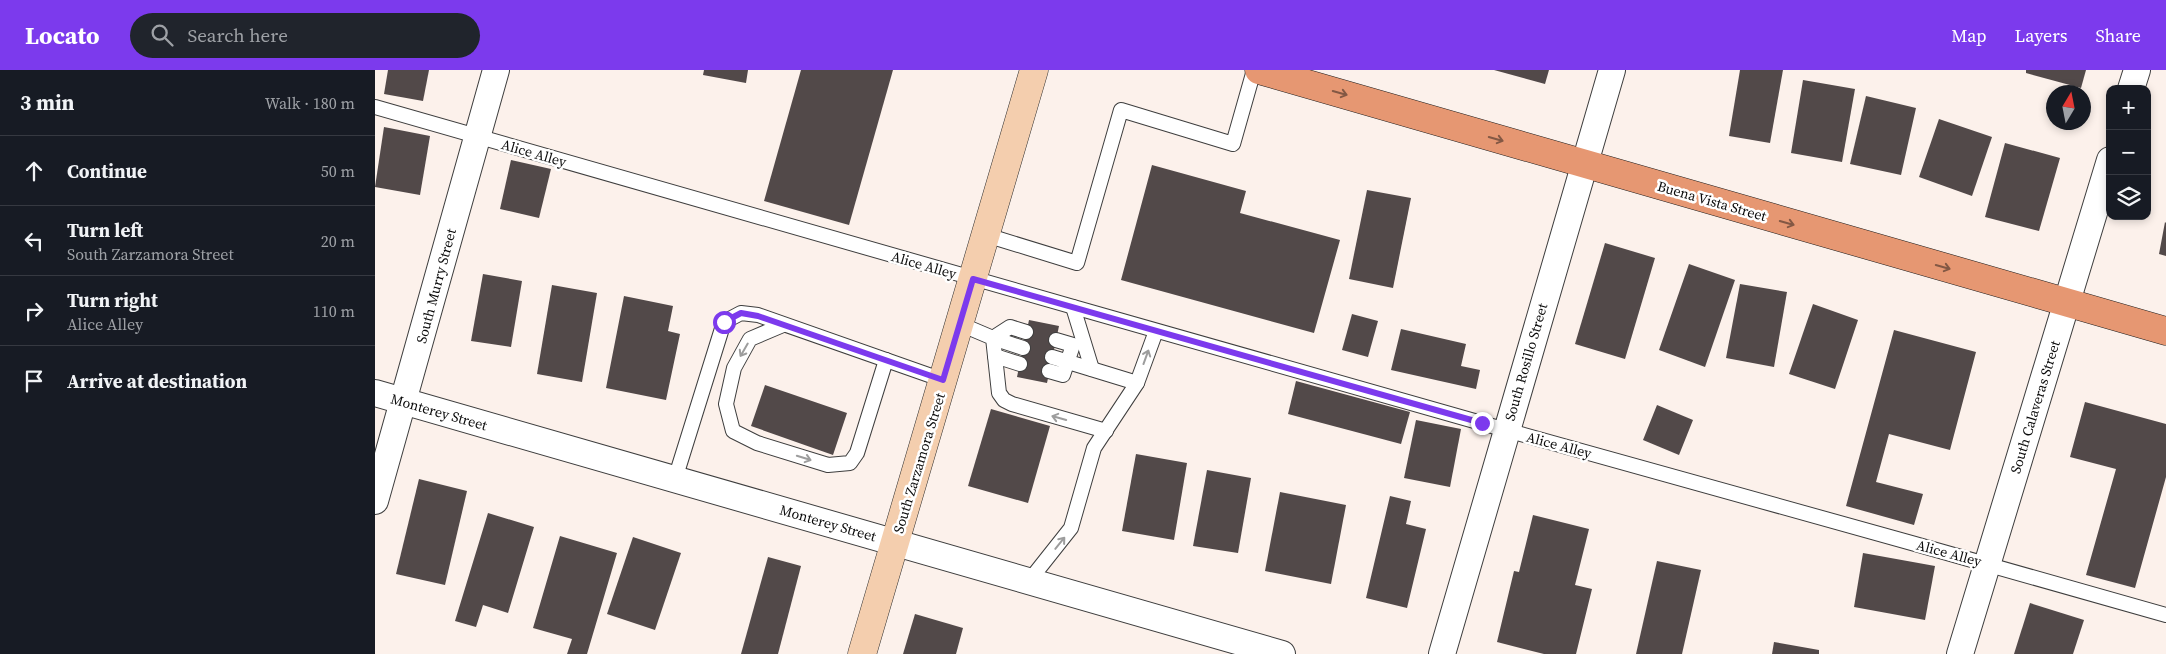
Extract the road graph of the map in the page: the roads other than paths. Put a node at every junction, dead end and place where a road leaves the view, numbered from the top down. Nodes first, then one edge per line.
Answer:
1 (496, 70) edge
2 (1034, 70) edge
3 (1254, 70) edge
4 (1259, 70) edge
5 (1612, 70) edge
6 (2137, 70) edge
7 (1313, 77) edge
8 (2132, 85) edge
9 (375, 107) edge
10 (477, 136) junction
11 (1583, 164) junction
12 (2106, 173) edge
13 (986, 235) junction
14 (973, 279) junction
15 (2067, 303) junction
16 (1073, 307) junction
17 (960, 324) junction
18 (783, 325) junction
19 (1156, 331) junction
20 (2166, 331) edge
21 (1026, 332) dead end
22 (993, 338) junction
23 (1055, 340) dead end
24 (1023, 348) dead end
25 (995, 356) junction
26 (1052, 357) dead end
27 (886, 360) junction
28 (1067, 362) junction
29 (1020, 364) dead end
30 (1092, 369) junction
31 (1049, 371) dead end
32 (943, 380) junction
33 (1137, 383) junction
34 (375, 393) edge
35 (404, 402) junction
36 (1506, 430) junction
37 (1106, 431) junction
38 (675, 479) junction
39 (375, 501) edge
40 (895, 542) junction
41 (1987, 563) junction
42 (1029, 581) junction
43 (2166, 615) edge
44 (862, 654) edge
45 (1282, 654) edge
46 (1442, 654) edge
47 (1960, 654) edge

1 - 10 street, South Murry Street
2 - 13 main road, South Zarzamora Street
3 - 13 lane
4 - 7 main road, Buena Vista Street
5 - 11 street, South Rosillo Street
6 - 8 street
7 -> 11 main road, Buena Vista Street
9 - 10 lane, Alice Alley
10 - 14 lane, Alice Alley
10 - 35 street, South Murry Street
11 -> 15 main road, Buena Vista Street
11 - 36 street, South Rosillo Street
12 - 15 street, South Calaveras Street
13 - 14 main road, South Zarzamora Street
14 - 16 lane, Alice Alley
14 - 17 main road, South Zarzamora Street
15 - 20 main road, Buena Vista Street
15 - 41 street, South Calaveras Street
16 - 19 lane, Alice Alley
16 - 30 lane
17 - 22 lane
17 - 32 main road, South Zarzamora Street
18 - 27 lane
18 -> 27 lane
18 - 38 lane
33 -> 19 lane
19 - 36 lane, Alice Alley
21 - 22 lane
22 - 24 lane
22 - 25 lane
23 - 28 lane
25 - 29 lane
37 -> 25 lane
26 - 28 lane
27 - 32 lane
28 - 30 lane
28 - 31 lane
30 - 33 lane
32 - 40 main road, South Zarzamora Street
33 - 37 lane
34 - 35 street, Monterey Street
35 - 38 street, Monterey Street
35 - 39 street, South Murry Street
36 - 41 lane, Alice Alley
36 - 46 street, South Rosillo Street
42 -> 37 lane
38 - 40 street, Monterey Street
40 - 42 street, Monterey Street
40 - 44 main road, South Zarzamora Street
41 - 43 lane, Alice Alley
41 - 47 street, South Calaveras Street
42 - 45 street, Monterey Street

